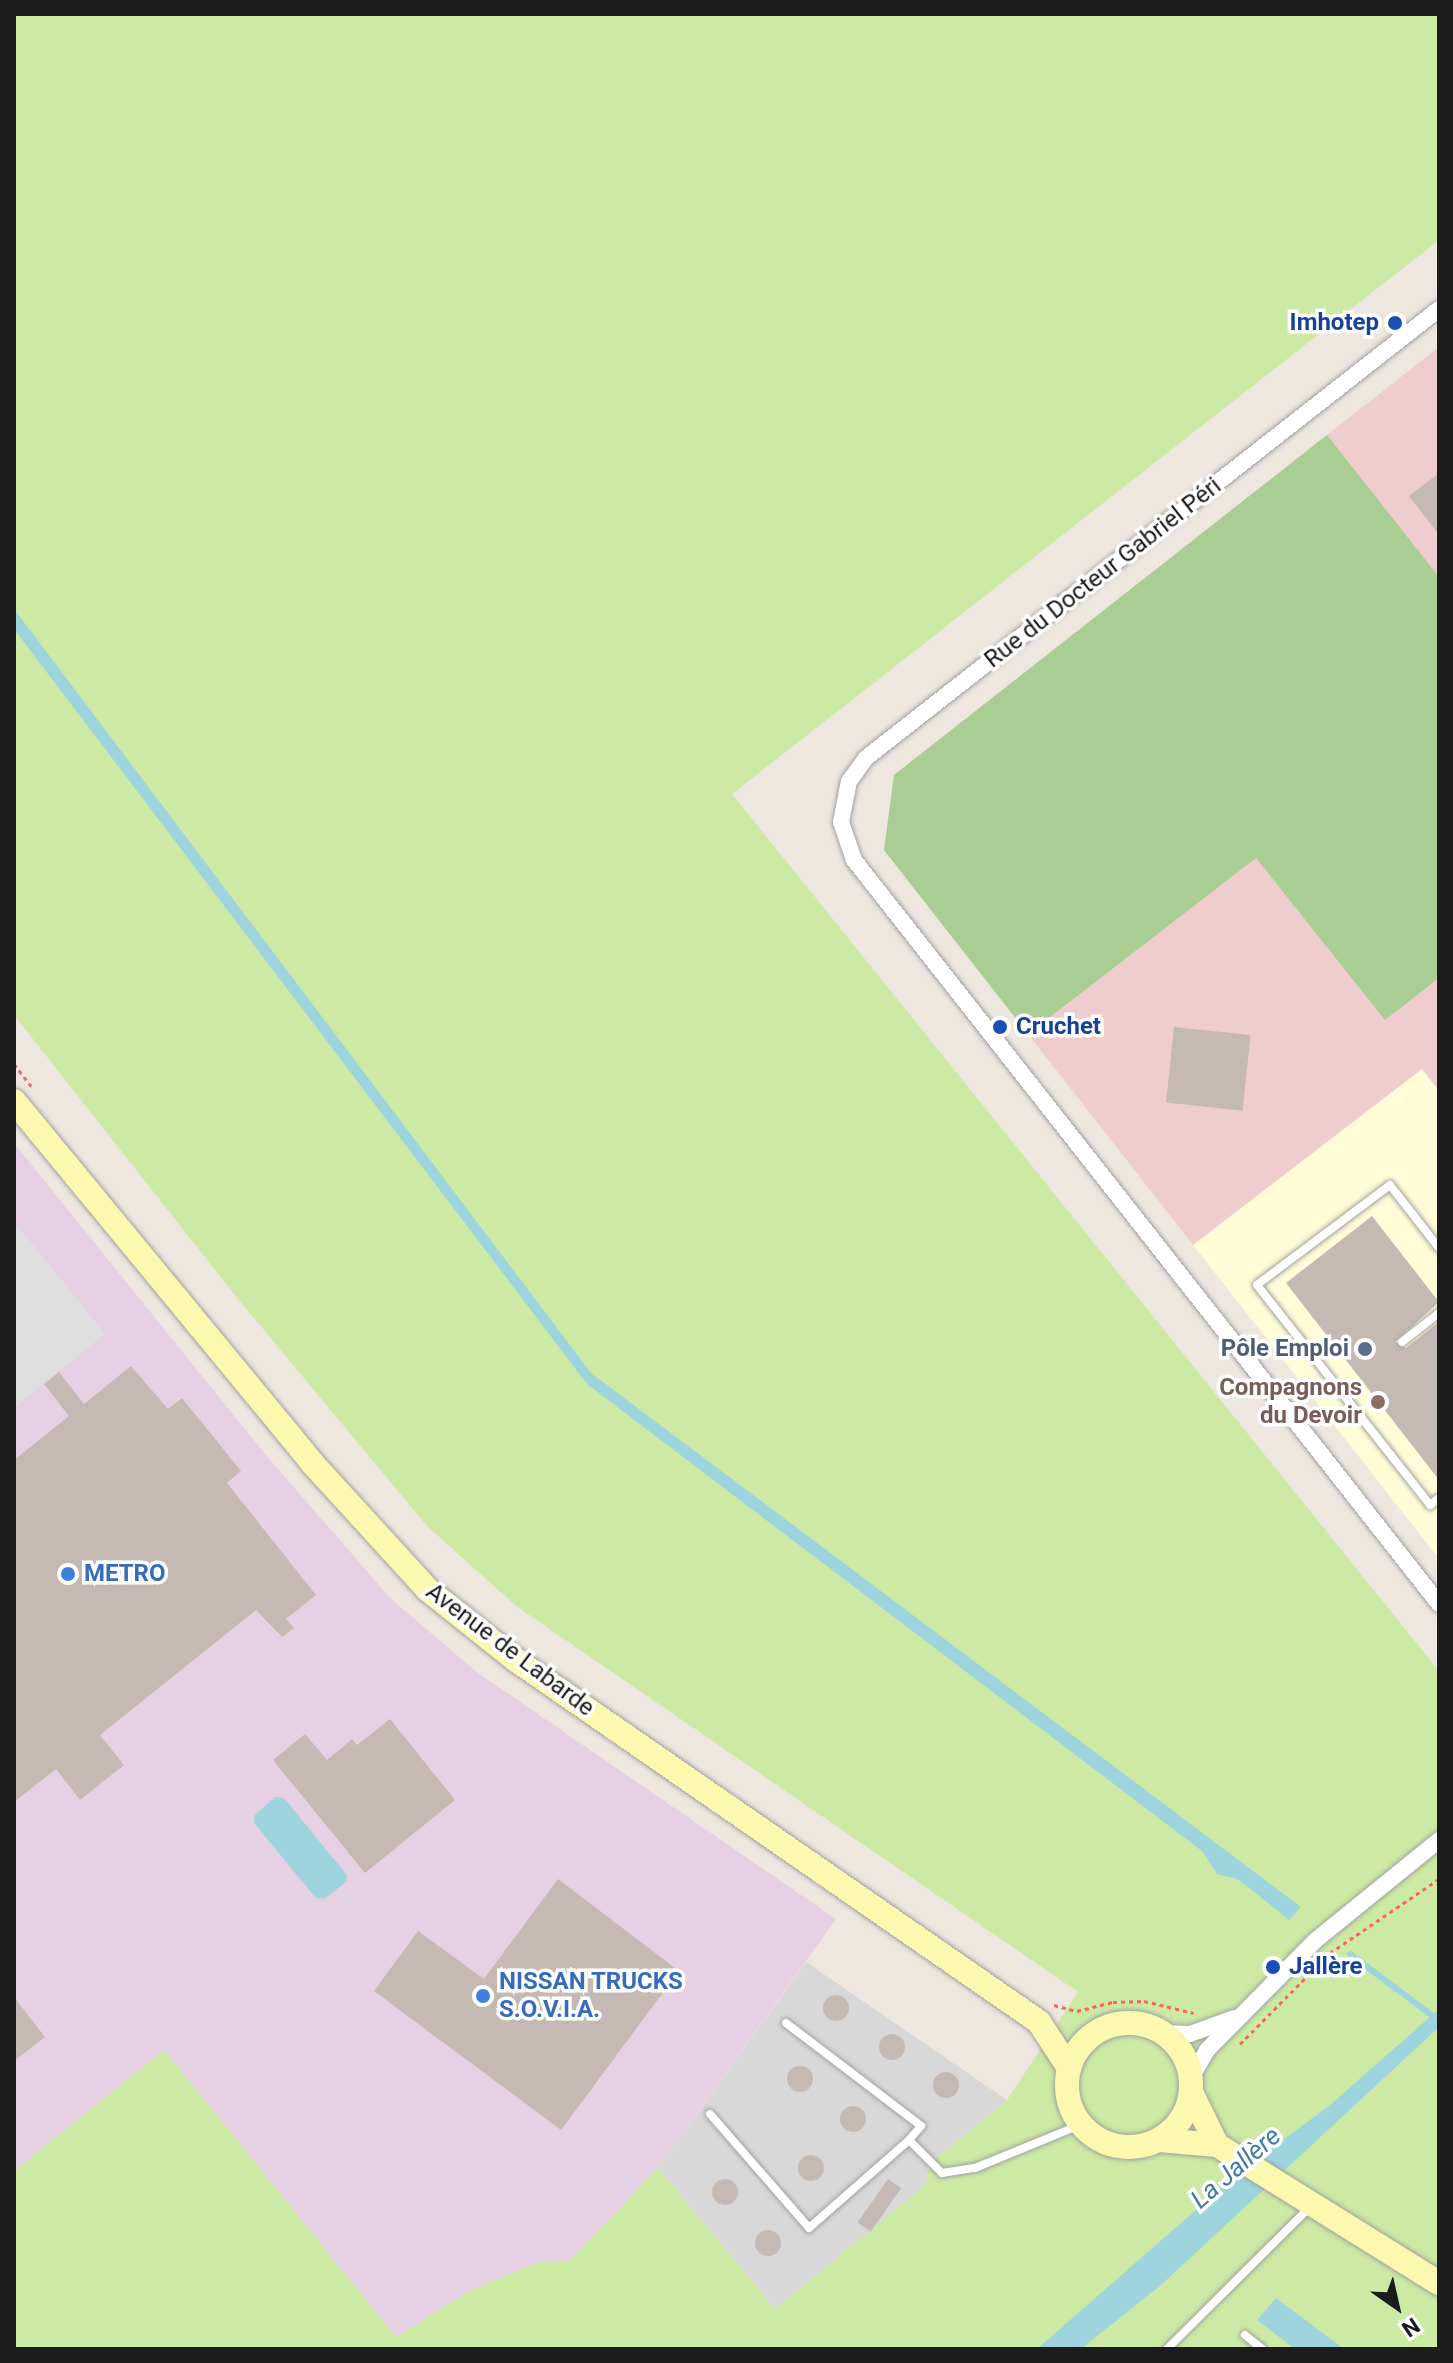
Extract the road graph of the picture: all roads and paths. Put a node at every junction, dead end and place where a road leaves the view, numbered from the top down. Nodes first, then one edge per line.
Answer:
1 (1439, 309) edge
2 (14, 1064) edge
3 (39, 1097) dead end
4 (14, 1101) edge
5 (1439, 1248) edge
6 (1439, 1313) edge
7 (1402, 1342) dead end
8 (1439, 1498) edge
9 (1439, 1604) edge
10 (1439, 1840) edge
11 (1439, 1879) edge
12 (1045, 2012) junction
13 (786, 2023) dead end
14 (1098, 2031) junction
15 (1163, 2033) junction
16 (1214, 2034) junction
17 (1069, 2068) junction
18 (1191, 2085) junction
19 (710, 2114) dead end
20 (1080, 2125) junction
21 (909, 2140) junction
22 (1159, 2140) junction
23 (1217, 2145) junction
24 (1312, 2206) junction
25 (1439, 2283) edge
26 (1245, 2335) dead end
27 (1167, 2349) edge
28 (1262, 2349) edge

1 - 9 street, Rue du Docteur Gabriel Péri
2 - 3 path
4 - 12 main road, Avenue de Labarde
5 - 8 lane
6 - 7 lane
10 - 16 street
11 - 16 path
12 - 14 main road, Avenue de Labarde
12 - 16 path
12 - 17 main road, Avenue de Labarde
13 - 21 lane
14 - 15 main road
14 - 17 main road
15 - 16 street
15 - 18 main road
16 - 18 street
17 - 20 main road
18 - 22 main road
18 - 23 main road
19 - 21 lane
20 - 21 lane
20 - 22 main road
22 - 23 main road
23 - 24 main road
24 - 25 main road
24 - 27 lane
26 - 28 lane

